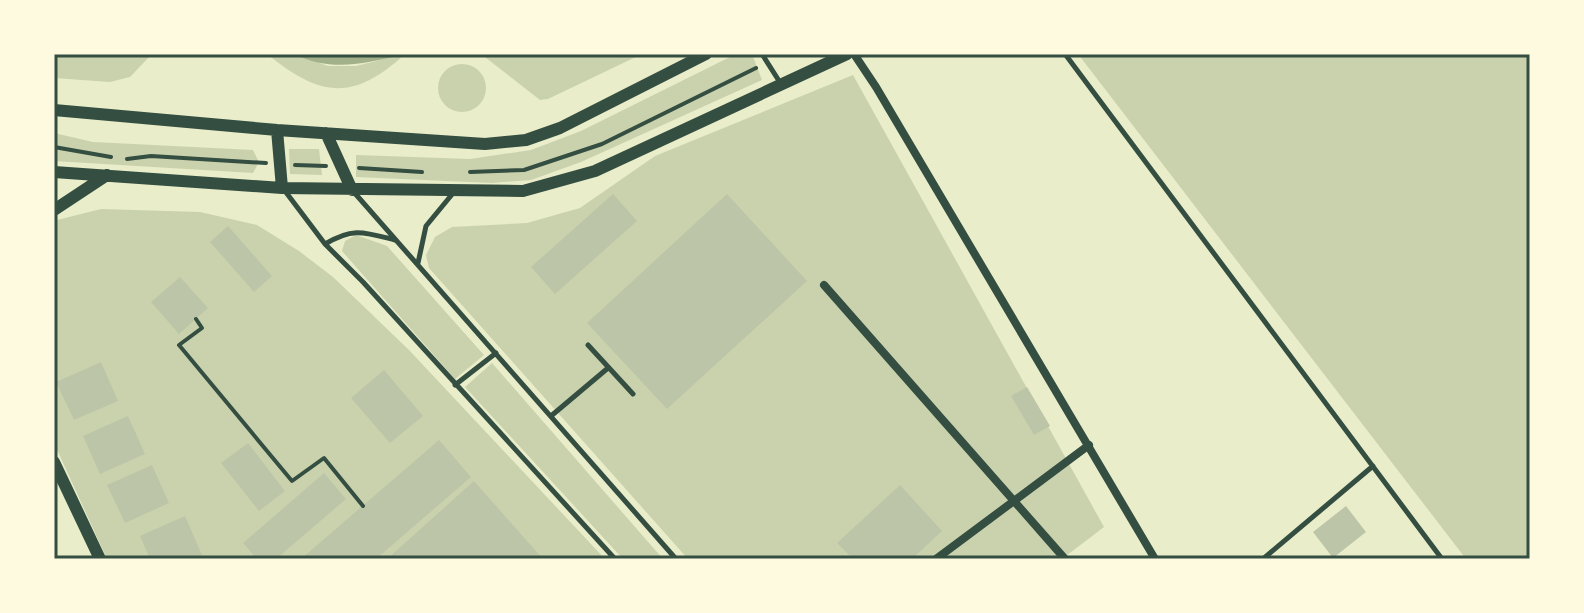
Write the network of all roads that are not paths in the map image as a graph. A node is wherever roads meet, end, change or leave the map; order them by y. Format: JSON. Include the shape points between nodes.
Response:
{"nodes":[{"id":1,"x":706,"y":54,"type":"edge"},
{"id":2,"x":762,"y":54,"type":"edge"},
{"id":3,"x":847,"y":54,"type":"edge"},
{"id":4,"x":854,"y":54,"type":"edge"},
{"id":5,"x":1065,"y":54,"type":"edge"},
{"id":6,"x":782,"y":85,"type":"junction"},
{"id":7,"x":54,"y":110,"type":"edge"},
{"id":8,"x":277,"y":130,"type":"junction"},
{"id":9,"x":326,"y":133,"type":"junction"},
{"id":10,"x":54,"y":172,"type":"edge"},
{"id":11,"x":107,"y":175,"type":"junction"},
{"id":12,"x":282,"y":188,"type":"junction"},
{"id":13,"x":352,"y":190,"type":"junction"},
{"id":14,"x":455,"y":191,"type":"junction"},
{"id":15,"x":54,"y":210,"type":"edge"},
{"id":16,"x":396,"y":240,"type":"junction"},
{"id":17,"x":325,"y":244,"type":"junction"},
{"id":18,"x":418,"y":264,"type":"junction"},
{"id":19,"x":824,"y":285,"type":"dead end"},
{"id":20,"x":588,"y":345,"type":"dead end"},
{"id":21,"x":496,"y":353,"type":"junction"},
{"id":22,"x":608,"y":368,"type":"junction"},
{"id":23,"x":455,"y":385,"type":"junction"},
{"id":24,"x":633,"y":394,"type":"dead end"},
{"id":25,"x":551,"y":416,"type":"junction"},
{"id":26,"x":1089,"y":445,"type":"junction"},
{"id":27,"x":54,"y":462,"type":"edge"},
{"id":28,"x":1373,"y":466,"type":"junction"},
{"id":29,"x":1014,"y":501,"type":"junction"},
{"id":30,"x":100,"y":559,"type":"edge"},
{"id":31,"x":615,"y":559,"type":"edge"},
{"id":32,"x":676,"y":559,"type":"edge"},
{"id":33,"x":936,"y":559,"type":"edge"},
{"id":34,"x":1065,"y":559,"type":"edge"},
{"id":35,"x":1155,"y":559,"type":"edge"},
{"id":36,"x":1263,"y":559,"type":"edge"},
{"id":37,"x":1442,"y":559,"type":"edge"}],
"edges":[{"from":1,"to":9,"type":"main road","via":[[526,140],[485,144]]},
{"from":2,"to":6,"type":"lane"},
{"from":3,"to":6,"type":"main road"},
{"from":4,"to":26,"type":"street"},
{"from":5,"to":28,"type":"lane"},
{"from":6,"to":14,"type":"main road","via":[[595,171],[523,191]]},
{"from":7,"to":8,"type":"main road"},
{"from":8,"to":9,"type":"main road"},
{"from":8,"to":12,"type":"main road"},
{"from":9,"to":13,"type":"main road"},
{"from":10,"to":11,"type":"main road"},
{"from":11,"to":12,"type":"main road"},
{"from":11,"to":15,"type":"main road"},
{"from":12,"to":13,"type":"main road"},
{"from":12,"to":17,"type":"lane"},
{"from":13,"to":14,"type":"main road"},
{"from":13,"to":16,"type":"lane"},
{"from":14,"to":18,"type":"lane","via":[[426,226]]},
{"from":16,"to":17,"type":"lane","via":[[354,231]]},
{"from":16,"to":18,"type":"lane"},
{"from":17,"to":23,"type":"lane"},
{"from":18,"to":21,"type":"lane"},
{"from":19,"to":29,"type":"street"},
{"from":20,"to":22,"type":"lane"},
{"from":21,"to":23,"type":"lane"},
{"from":21,"to":25,"type":"lane"},
{"from":22,"to":24,"type":"lane"},
{"from":22,"to":25,"type":"lane"},
{"from":23,"to":31,"type":"lane"},
{"from":25,"to":32,"type":"lane"},
{"from":26,"to":29,"type":"street"},
{"from":26,"to":35,"type":"street"},
{"from":27,"to":30,"type":"main road"},
{"from":28,"to":36,"type":"lane"},
{"from":28,"to":37,"type":"lane"},
{"from":29,"to":33,"type":"street"},
{"from":29,"to":34,"type":"street"}]}
